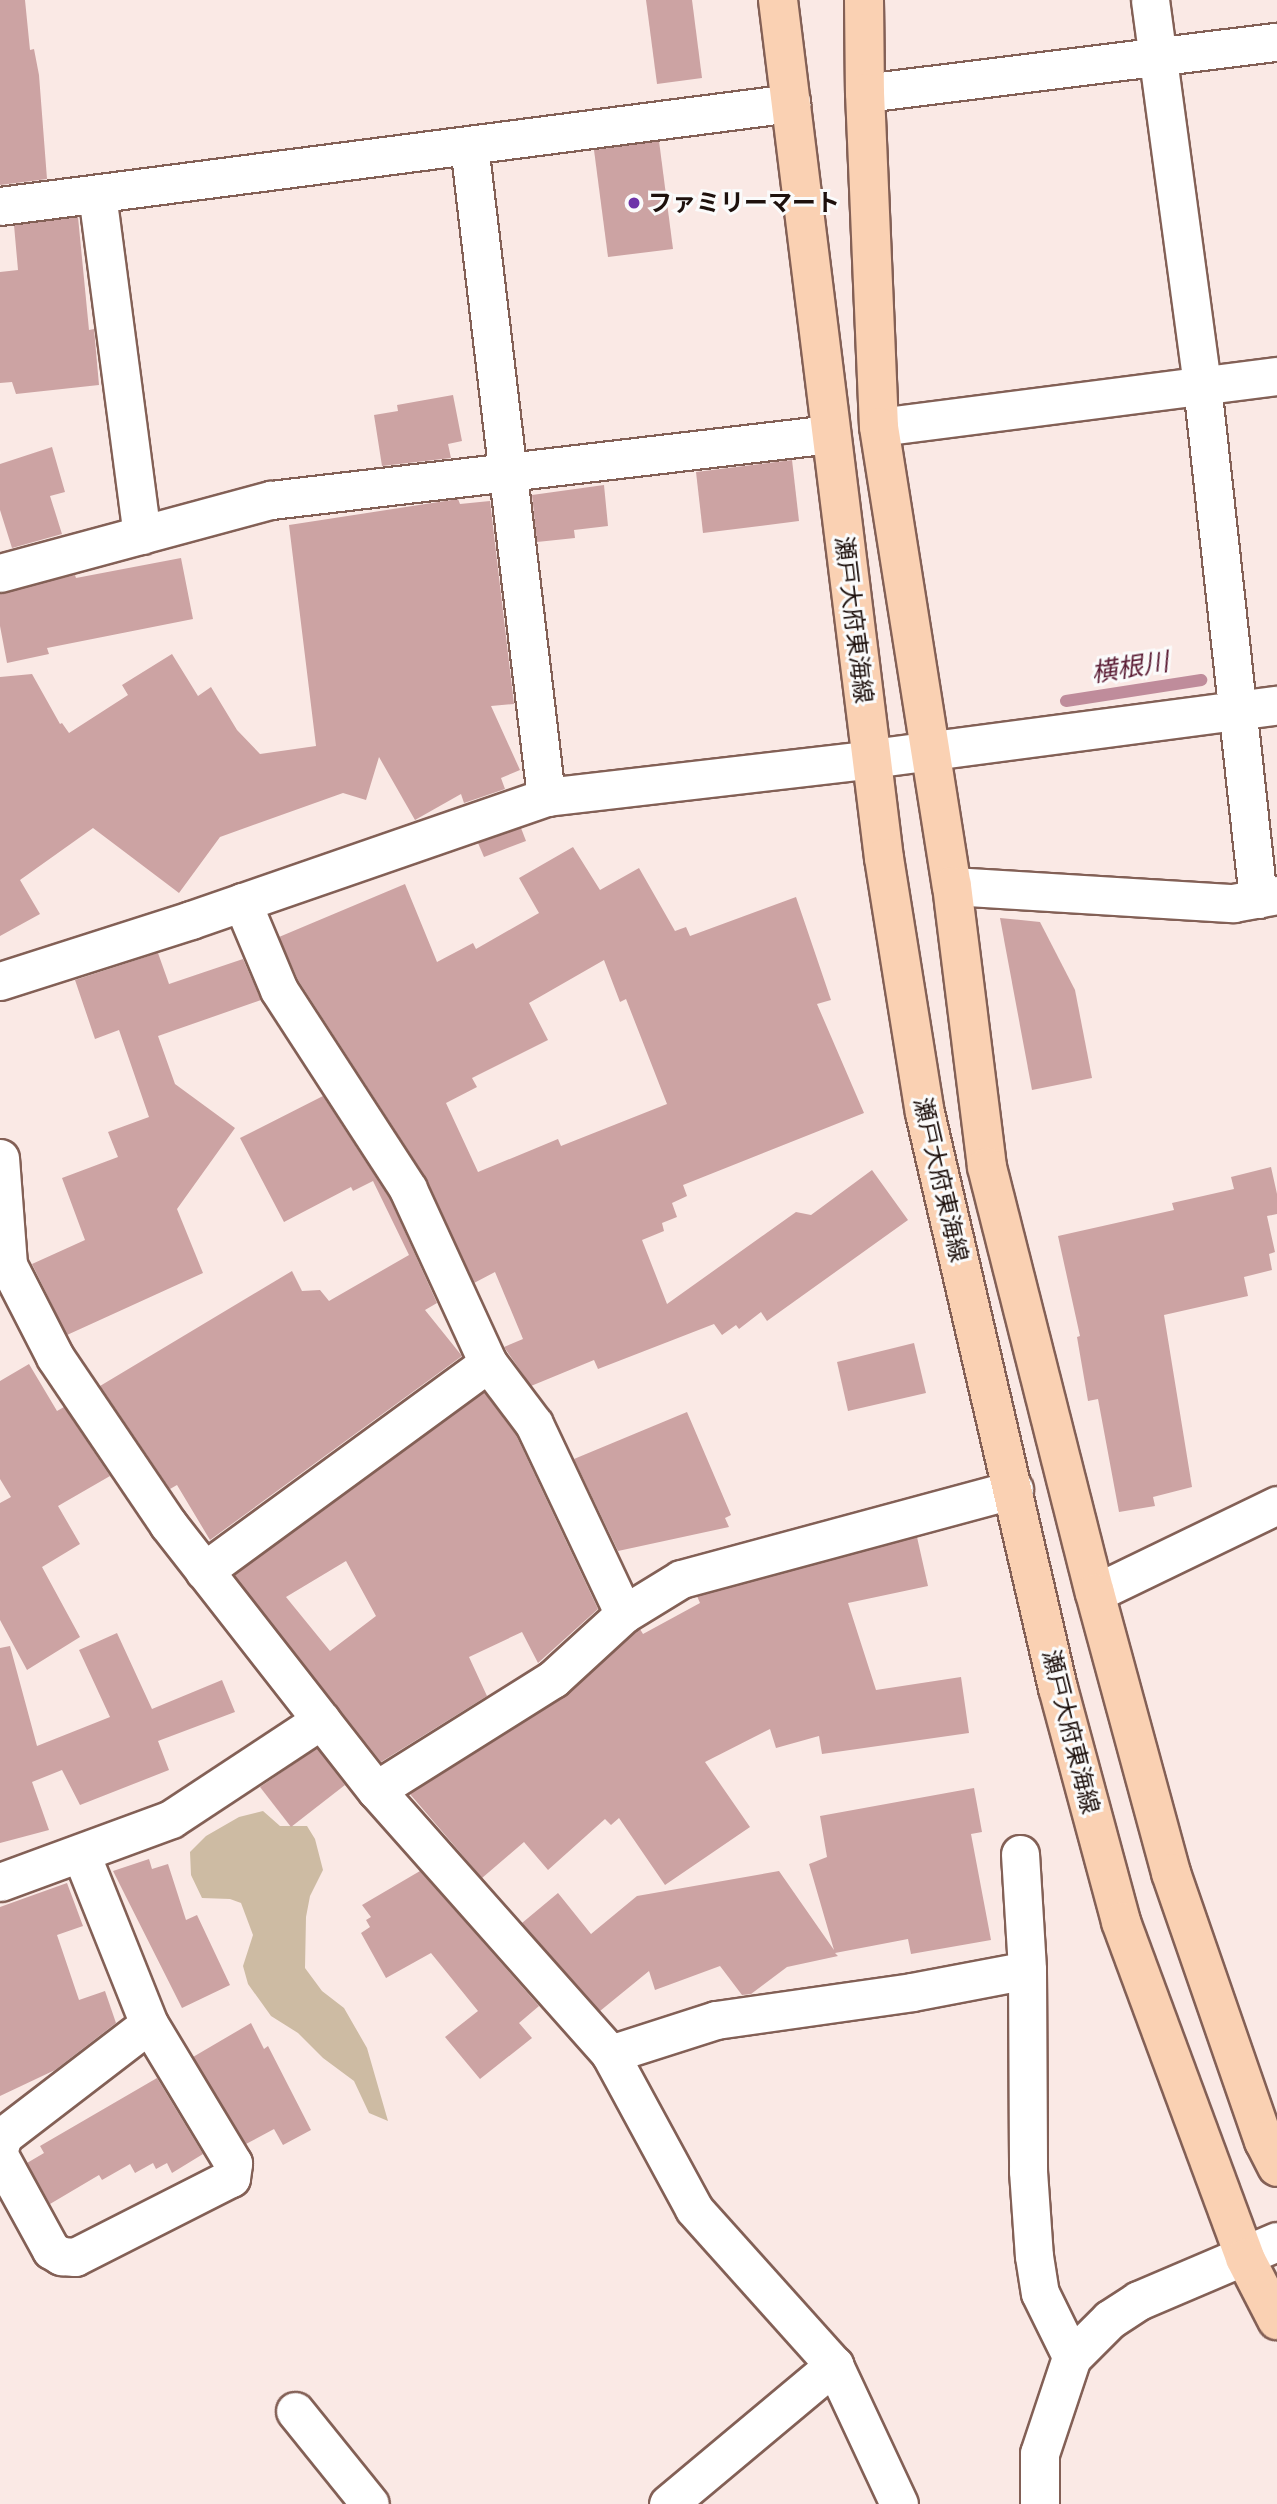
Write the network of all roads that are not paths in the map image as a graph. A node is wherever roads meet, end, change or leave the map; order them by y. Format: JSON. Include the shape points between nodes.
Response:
{"nodes":[{"id":1,"x":778,"y":0,"type":"edge"},
{"id":2,"x":864,"y":0,"type":"edge"},
{"id":3,"x":1150,"y":0,"type":"edge"},
{"id":4,"x":1277,"y":42,"type":"edge"},
{"id":5,"x":1156,"y":57,"type":"junction"},
{"id":6,"x":865,"y":93,"type":"junction"},
{"id":7,"x":790,"y":103,"type":"junction"},
{"id":8,"x":469,"y":145,"type":"junction"},
{"id":9,"x":97,"y":194,"type":"junction"},
{"id":10,"x":0,"y":206,"type":"edge"},
{"id":11,"x":1277,"y":376,"type":"edge"},
{"id":12,"x":1202,"y":385,"type":"junction"},
{"id":13,"x":879,"y":427,"type":"junction"},
{"id":14,"x":830,"y":434,"type":"junction"},
{"id":15,"x":508,"y":472,"type":"junction"},
{"id":16,"x":142,"y":535,"type":"junction"},
{"id":17,"x":0,"y":573,"type":"edge"},
{"id":18,"x":1277,"y":706,"type":"edge"},
{"id":19,"x":1237,"y":711,"type":"junction"},
{"id":20,"x":931,"y":751,"type":"junction"},
{"id":21,"x":872,"y":759,"type":"junction"},
{"id":22,"x":546,"y":797,"type":"junction"},
{"id":23,"x":952,"y":886,"type":"junction"},
{"id":24,"x":1267,"y":897,"type":"edge"},
{"id":25,"x":242,"y":902,"type":"junction"},
{"id":26,"x":0,"y":981,"type":"edge"},
{"id":27,"x":0,"y":1158,"type":"edge"},
{"id":28,"x":4,"y":1267,"type":"edge"},
{"id":29,"x":488,"y":1363,"type":"junction"},
{"id":30,"x":1014,"y":1489,"type":"junction"},
{"id":31,"x":1277,"y":1505,"type":"edge"},
{"id":32,"x":204,"y":1571,"type":"junction"},
{"id":33,"x":1095,"y":1593,"type":"junction"},
{"id":34,"x":624,"y":1614,"type":"junction"},
{"id":35,"x":321,"y":1720,"type":"junction"},
{"id":36,"x":376,"y":1790,"type":"junction"},
{"id":37,"x":81,"y":1854,"type":"junction"},
{"id":38,"x":1020,"y":1854,"type":"dead end"},
{"id":39,"x":0,"y":1882,"type":"edge"},
{"id":40,"x":1027,"y":1969,"type":"junction"},
{"id":41,"x":149,"y":2024,"type":"junction"},
{"id":42,"x":610,"y":2054,"type":"junction"},
{"id":43,"x":0,"y":2146,"type":"edge"},
{"id":44,"x":0,"y":2157,"type":"edge"},
{"id":45,"x":1277,"y":2167,"type":"edge"},
{"id":46,"x":1261,"y":2250,"type":"edge"},
{"id":47,"x":1277,"y":2320,"type":"edge"},
{"id":48,"x":1072,"y":2358,"type":"junction"},
{"id":49,"x":834,"y":2365,"type":"junction"},
{"id":50,"x":295,"y":2410,"type":"dead end"},
{"id":51,"x":370,"y":2504,"type":"edge"},
{"id":52,"x":668,"y":2504,"type":"edge"},
{"id":53,"x":899,"y":2504,"type":"edge"},
{"id":54,"x":1040,"y":2504,"type":"edge"}],
"edges":[{"from":1,"to":7,"type":"main road","name":"瀬戸大府東海線"},
{"from":2,"to":6,"type":"main road","name":"瀬戸大府東海線"},
{"from":3,"to":5,"type":"street"},
{"from":4,"to":5,"type":"street"},
{"from":5,"to":6,"type":"street"},
{"from":5,"to":12,"type":"street"},
{"from":6,"to":13,"type":"main road","name":"瀬戸大府東海線"},
{"from":7,"to":8,"type":"street"},
{"from":7,"to":14,"type":"main road","name":"瀬戸大府東海線"},
{"from":8,"to":9,"type":"street"},
{"from":8,"to":15,"type":"street"},
{"from":9,"to":10,"type":"street"},
{"from":9,"to":16,"type":"street"},
{"from":11,"to":12,"type":"street"},
{"from":12,"to":13,"type":"street"},
{"from":12,"to":19,"type":"street"},
{"from":13,"to":20,"type":"main road","name":"瀬戸大府東海線"},
{"from":14,"to":15,"type":"street"},
{"from":14,"to":21,"type":"main road","name":"瀬戸大府東海線"},
{"from":15,"to":16,"type":"street","via":[[271,500]]},
{"from":15,"to":22,"type":"street"},
{"from":16,"to":17,"type":"street"},
{"from":18,"to":19,"type":"street"},
{"from":19,"to":20,"type":"street"},
{"from":19,"to":24,"type":"street"},
{"from":20,"to":21,"type":"street"},
{"from":20,"to":23,"type":"main road","name":"瀬戸大府東海線"},
{"from":21,"to":22,"type":"street"},
{"from":21,"to":30,"type":"main road","name":"瀬戸大府東海線","via":[[925,1113]]},
{"from":22,"to":25,"type":"street"},
{"from":23,"to":24,"type":"street","via":[[1233,903]]},
{"from":23,"to":33,"type":"main road","name":"瀬戸大府東海線","via":[[987,1167]]},
{"from":25,"to":26,"type":"street"},
{"from":25,"to":29,"type":"street","via":[[279,990],[408,1189]]},
{"from":27,"to":28,"type":"street"},
{"from":28,"to":32,"type":"street","via":[[55,1357]]},
{"from":29,"to":32,"type":"street"},
{"from":29,"to":34,"type":"street","via":[[534,1424]]},
{"from":30,"to":34,"type":"street","via":[[681,1579]]},
{"from":30,"to":46,"type":"main road","name":"瀬戸大府東海線","via":[[1058,1689],[1121,1922]]},
{"from":31,"to":33,"type":"street"},
{"from":32,"to":35,"type":"street"},
{"from":33,"to":45,"type":"main road","name":"瀬戸大府東海線","via":[[1171,1873]]},
{"from":34,"to":36,"type":"street","via":[[553,1679]]},
{"from":35,"to":36,"type":"street"},
{"from":35,"to":37,"type":"street","via":[[171,1819]]},
{"from":36,"to":42,"type":"street"},
{"from":37,"to":39,"type":"street"},
{"from":37,"to":41,"type":"street"},
{"from":38,"to":40,"type":"street"},
{"from":40,"to":42,"type":"street","via":[[912,1992],[716,2020]]},
{"from":40,"to":48,"type":"street","via":[[1028,2171],[1034,2256],[1040,2293]]},
{"from":41,"to":43,"type":"street","via":[[3,2136]]},
{"from":41,"to":44,"type":"street","via":[[233,2163],[230,2178],[75,2257],[61,2256],[51,2250]]},
{"from":42,"to":49,"type":"street","via":[[694,2209]]},
{"from":46,"to":47,"type":"main road","name":"瀬戸大府東海線"},
{"from":46,"to":48,"type":"street","via":[[1139,2301],[1110,2320]]},
{"from":48,"to":54,"type":"street","via":[[1040,2454]]},
{"from":49,"to":52,"type":"street"},
{"from":49,"to":53,"type":"street"},
{"from":50,"to":51,"type":"street"}]}
